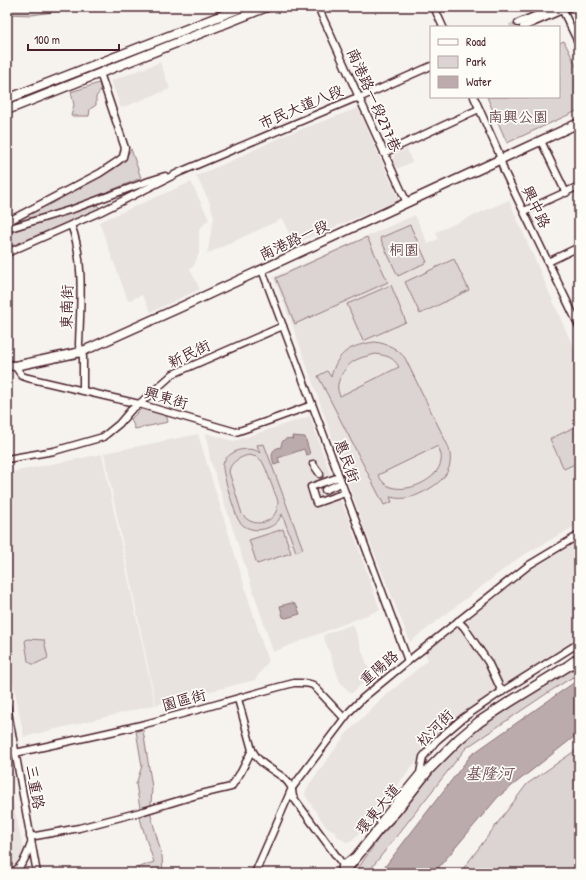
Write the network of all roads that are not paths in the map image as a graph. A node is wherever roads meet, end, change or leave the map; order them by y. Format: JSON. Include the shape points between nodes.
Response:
{"nodes":[{"id":1,"x":243,"y":7,"type":"edge"},
{"id":2,"x":267,"y":7,"type":"edge"},
{"id":3,"x":318,"y":7,"type":"edge"},
{"id":4,"x":434,"y":7,"type":"edge"},
{"id":5,"x":556,"y":7,"type":"edge"},
{"id":6,"x":564,"y":8,"type":"edge"},
{"id":7,"x":521,"y":25,"type":"edge"},
{"id":8,"x":443,"y":26,"type":"edge"},
{"id":9,"x":579,"y":44,"type":"edge"},
{"id":10,"x":430,"y":66,"type":"edge"},
{"id":11,"x":100,"y":73,"type":"junction"},
{"id":12,"x":359,"y":98,"type":"junction"},
{"id":13,"x":474,"y":98,"type":"edge"},
{"id":14,"x":7,"y":99,"type":"edge"},
{"id":15,"x":479,"y":109,"type":"junction"},
{"id":16,"x":7,"y":110,"type":"edge"},
{"id":17,"x":579,"y":123,"type":"edge"},
{"id":18,"x":541,"y":141,"type":"junction"},
{"id":19,"x":384,"y":153,"type":"junction"},
{"id":20,"x":501,"y":159,"type":"junction"},
{"id":21,"x":180,"y":172,"type":"junction"},
{"id":22,"x":579,"y":186,"type":"edge"},
{"id":23,"x":566,"y":193,"type":"junction"},
{"id":24,"x":96,"y":200,"type":"junction"},
{"id":25,"x":407,"y":203,"type":"junction"},
{"id":26,"x":524,"y":211,"type":"junction"},
{"id":27,"x":100,"y":212,"type":"junction"},
{"id":28,"x":7,"y":222,"type":"edge"},
{"id":29,"x":71,"y":225,"type":"junction"},
{"id":30,"x":7,"y":229,"type":"edge"},
{"id":31,"x":579,"y":247,"type":"edge"},
{"id":32,"x":7,"y":253,"type":"edge"},
{"id":33,"x":548,"y":262,"type":"junction"},
{"id":34,"x":262,"y":270,"type":"junction"},
{"id":35,"x":579,"y":308,"type":"edge"},
{"id":36,"x":572,"y":311,"type":"junction"},
{"id":37,"x":283,"y":326,"type":"junction"},
{"id":38,"x":579,"y":326,"type":"edge"},
{"id":39,"x":81,"y":352,"type":"junction"},
{"id":40,"x":11,"y":365,"type":"edge"},
{"id":41,"x":7,"y":371,"type":"edge"},
{"id":42,"x":83,"y":390,"type":"junction"},
{"id":43,"x":139,"y":404,"type":"junction"},
{"id":44,"x":312,"y":405,"type":"junction"},
{"id":45,"x":7,"y":459,"type":"edge"},
{"id":46,"x":314,"y":464,"type":"dead end"},
{"id":47,"x":320,"y":474,"type":"dead end"},
{"id":48,"x":339,"y":477,"type":"junction"},
{"id":49,"x":341,"y":483,"type":"junction"},
{"id":50,"x":325,"y":490,"type":"dead end"},
{"id":51,"x":345,"y":493,"type":"junction"},
{"id":52,"x":579,"y":535,"type":"edge"},
{"id":53,"x":458,"y":621,"type":"junction"},
{"id":54,"x":579,"y":643,"type":"edge"},
{"id":55,"x":579,"y":658,"type":"edge"},
{"id":56,"x":408,"y":661,"type":"junction"},
{"id":57,"x":502,"y":692,"type":"junction"},
{"id":58,"x":238,"y":699,"type":"junction"},
{"id":59,"x":7,"y":706,"type":"edge"},
{"id":60,"x":344,"y":718,"type":"junction"},
{"id":61,"x":252,"y":750,"type":"junction"},
{"id":62,"x":15,"y":753,"type":"junction"},
{"id":63,"x":292,"y":788,"type":"junction"},
{"id":64,"x":31,"y":839,"type":"junction"},
{"id":65,"x":344,"y":869,"type":"edge"},
{"id":66,"x":12,"y":873,"type":"edge"},
{"id":67,"x":37,"y":873,"type":"edge"},
{"id":68,"x":255,"y":873,"type":"edge"},
{"id":69,"x":339,"y":873,"type":"edge"},
{"id":70,"x":352,"y":873,"type":"edge"}],
"edges":[{"from":1,"to":14,"type":"main road"},
{"from":2,"to":11,"type":"main road"},
{"from":3,"to":12,"type":"street","name":"南港路一段277巷"},
{"from":4,"to":8,"type":"street"},
{"from":5,"to":7,"type":"street"},
{"from":6,"to":7,"type":"street"},
{"from":6,"to":9,"type":"street"},
{"from":10,"to":12,"type":"street","name":"市民大道八段"},
{"from":11,"to":16,"type":"main road"},
{"from":11,"to":28,"type":"street","via":[[125,148],[123,157],[100,173]]},
{"from":12,"to":19,"type":"street","name":"南港路一段277巷"},
{"from":12,"to":21,"type":"street","name":"市民大道八段"},
{"from":13,"to":15,"type":"street","name":"興中路"},
{"from":15,"to":19,"type":"street"},
{"from":15,"to":20,"type":"street","name":"興中路"},
{"from":17,"to":18,"type":"main road","name":"南港路一段"},
{"from":18,"to":20,"type":"main road","name":"南港路一段"},
{"from":18,"to":23,"type":"street"},
{"from":19,"to":25,"type":"street","name":"南港路一段277巷"},
{"from":20,"to":25,"type":"main road","name":"南港路一段"},
{"from":20,"to":26,"type":"street","name":"興中路","via":[[504,171]]},
{"from":21,"to":24,"type":"street","name":"市民大道八段"},
{"from":21,"to":27,"type":"street","name":"市民大道八段"},
{"from":22,"to":23,"type":"street"},
{"from":23,"to":26,"type":"street"},
{"from":24,"to":27,"type":"street","via":[[102,206]]},
{"from":24,"to":30,"type":"street","name":"市民大道八段"},
{"from":25,"to":34,"type":"main road","name":"南港路一段"},
{"from":26,"to":33,"type":"street","name":"興中路"},
{"from":27,"to":29,"type":"street","name":"市民大道八段"},
{"from":29,"to":32,"type":"street","name":"市民大道八段"},
{"from":29,"to":39,"type":"street","name":"東南街","via":[[77,241],[80,270]]},
{"from":31,"to":33,"type":"street"},
{"from":33,"to":36,"type":"street","name":"興中路"},
{"from":34,"to":37,"type":"street","name":"惠民街"},
{"from":34,"to":39,"type":"main road","name":"南港路一段"},
{"from":35,"to":36,"type":"street"},
{"from":36,"to":38,"type":"street","name":"興中路"},
{"from":37,"to":43,"type":"street","name":"新民街","via":[[173,374]]},
{"from":37,"to":44,"type":"street","name":"惠民街"},
{"from":39,"to":40,"type":"main road","name":"南港路一段"},
{"from":39,"to":42,"type":"street","name":"東南街"},
{"from":40,"to":41,"type":"main road","name":"南港路一段"},
{"from":40,"to":42,"type":"street","name":"興東街","via":[[22,376]]},
{"from":42,"to":43,"type":"street","name":"興東街"},
{"from":43,"to":44,"type":"street","name":"興東街","via":[[236,432]]},
{"from":43,"to":45,"type":"street","name":"新民街","via":[[103,437],[54,451]]},
{"from":44,"to":48,"type":"street","name":"惠民街"},
{"from":46,"to":47,"type":"street"},
{"from":48,"to":49,"type":"street","name":"惠民街"},
{"from":48,"to":51,"type":"street","via":[[311,487],[316,504]]},
{"from":49,"to":50,"type":"street"},
{"from":49,"to":51,"type":"street","name":"惠民街"},
{"from":51,"to":56,"type":"street","name":"惠民街"},
{"from":52,"to":53,"type":"street","name":"重陽路","via":[[529,565]]},
{"from":53,"to":56,"type":"street","name":"重陽路"},
{"from":53,"to":57,"type":"street","via":[[488,662]]},
{"from":54,"to":57,"type":"street","name":"松河街"},
{"from":55,"to":65,"type":"highway","name":"環東大道","via":[[485,718],[459,738],[430,768]]},
{"from":55,"to":70,"type":"highway","name":"環東大道","via":[[464,735],[435,763]]},
{"from":56,"to":60,"type":"street","name":"重陽路","via":[[363,698]]},
{"from":57,"to":65,"type":"street","name":"松河街","via":[[463,718],[436,741],[423,757],[420,773]]},
{"from":58,"to":60,"type":"street","name":"園區街","via":[[305,682],[313,685]]},
{"from":58,"to":61,"type":"street"},
{"from":58,"to":62,"type":"street","name":"園區街"},
{"from":59,"to":62,"type":"street","name":"三重路"},
{"from":60,"to":63,"type":"street","name":"重陽路"},
{"from":61,"to":63,"type":"street","via":[[259,761],[285,779]]},
{"from":61,"to":64,"type":"street","via":[[230,787]]},
{"from":62,"to":64,"type":"street","name":"三重路"},
{"from":63,"to":65,"type":"street","via":[[293,797]]},
{"from":63,"to":68,"type":"street","name":"重陽路"},
{"from":64,"to":66,"type":"street","via":[[20,868]]},
{"from":64,"to":67,"type":"street","name":"三重路"},
{"from":65,"to":69,"type":"street","name":"松河街"}]}
